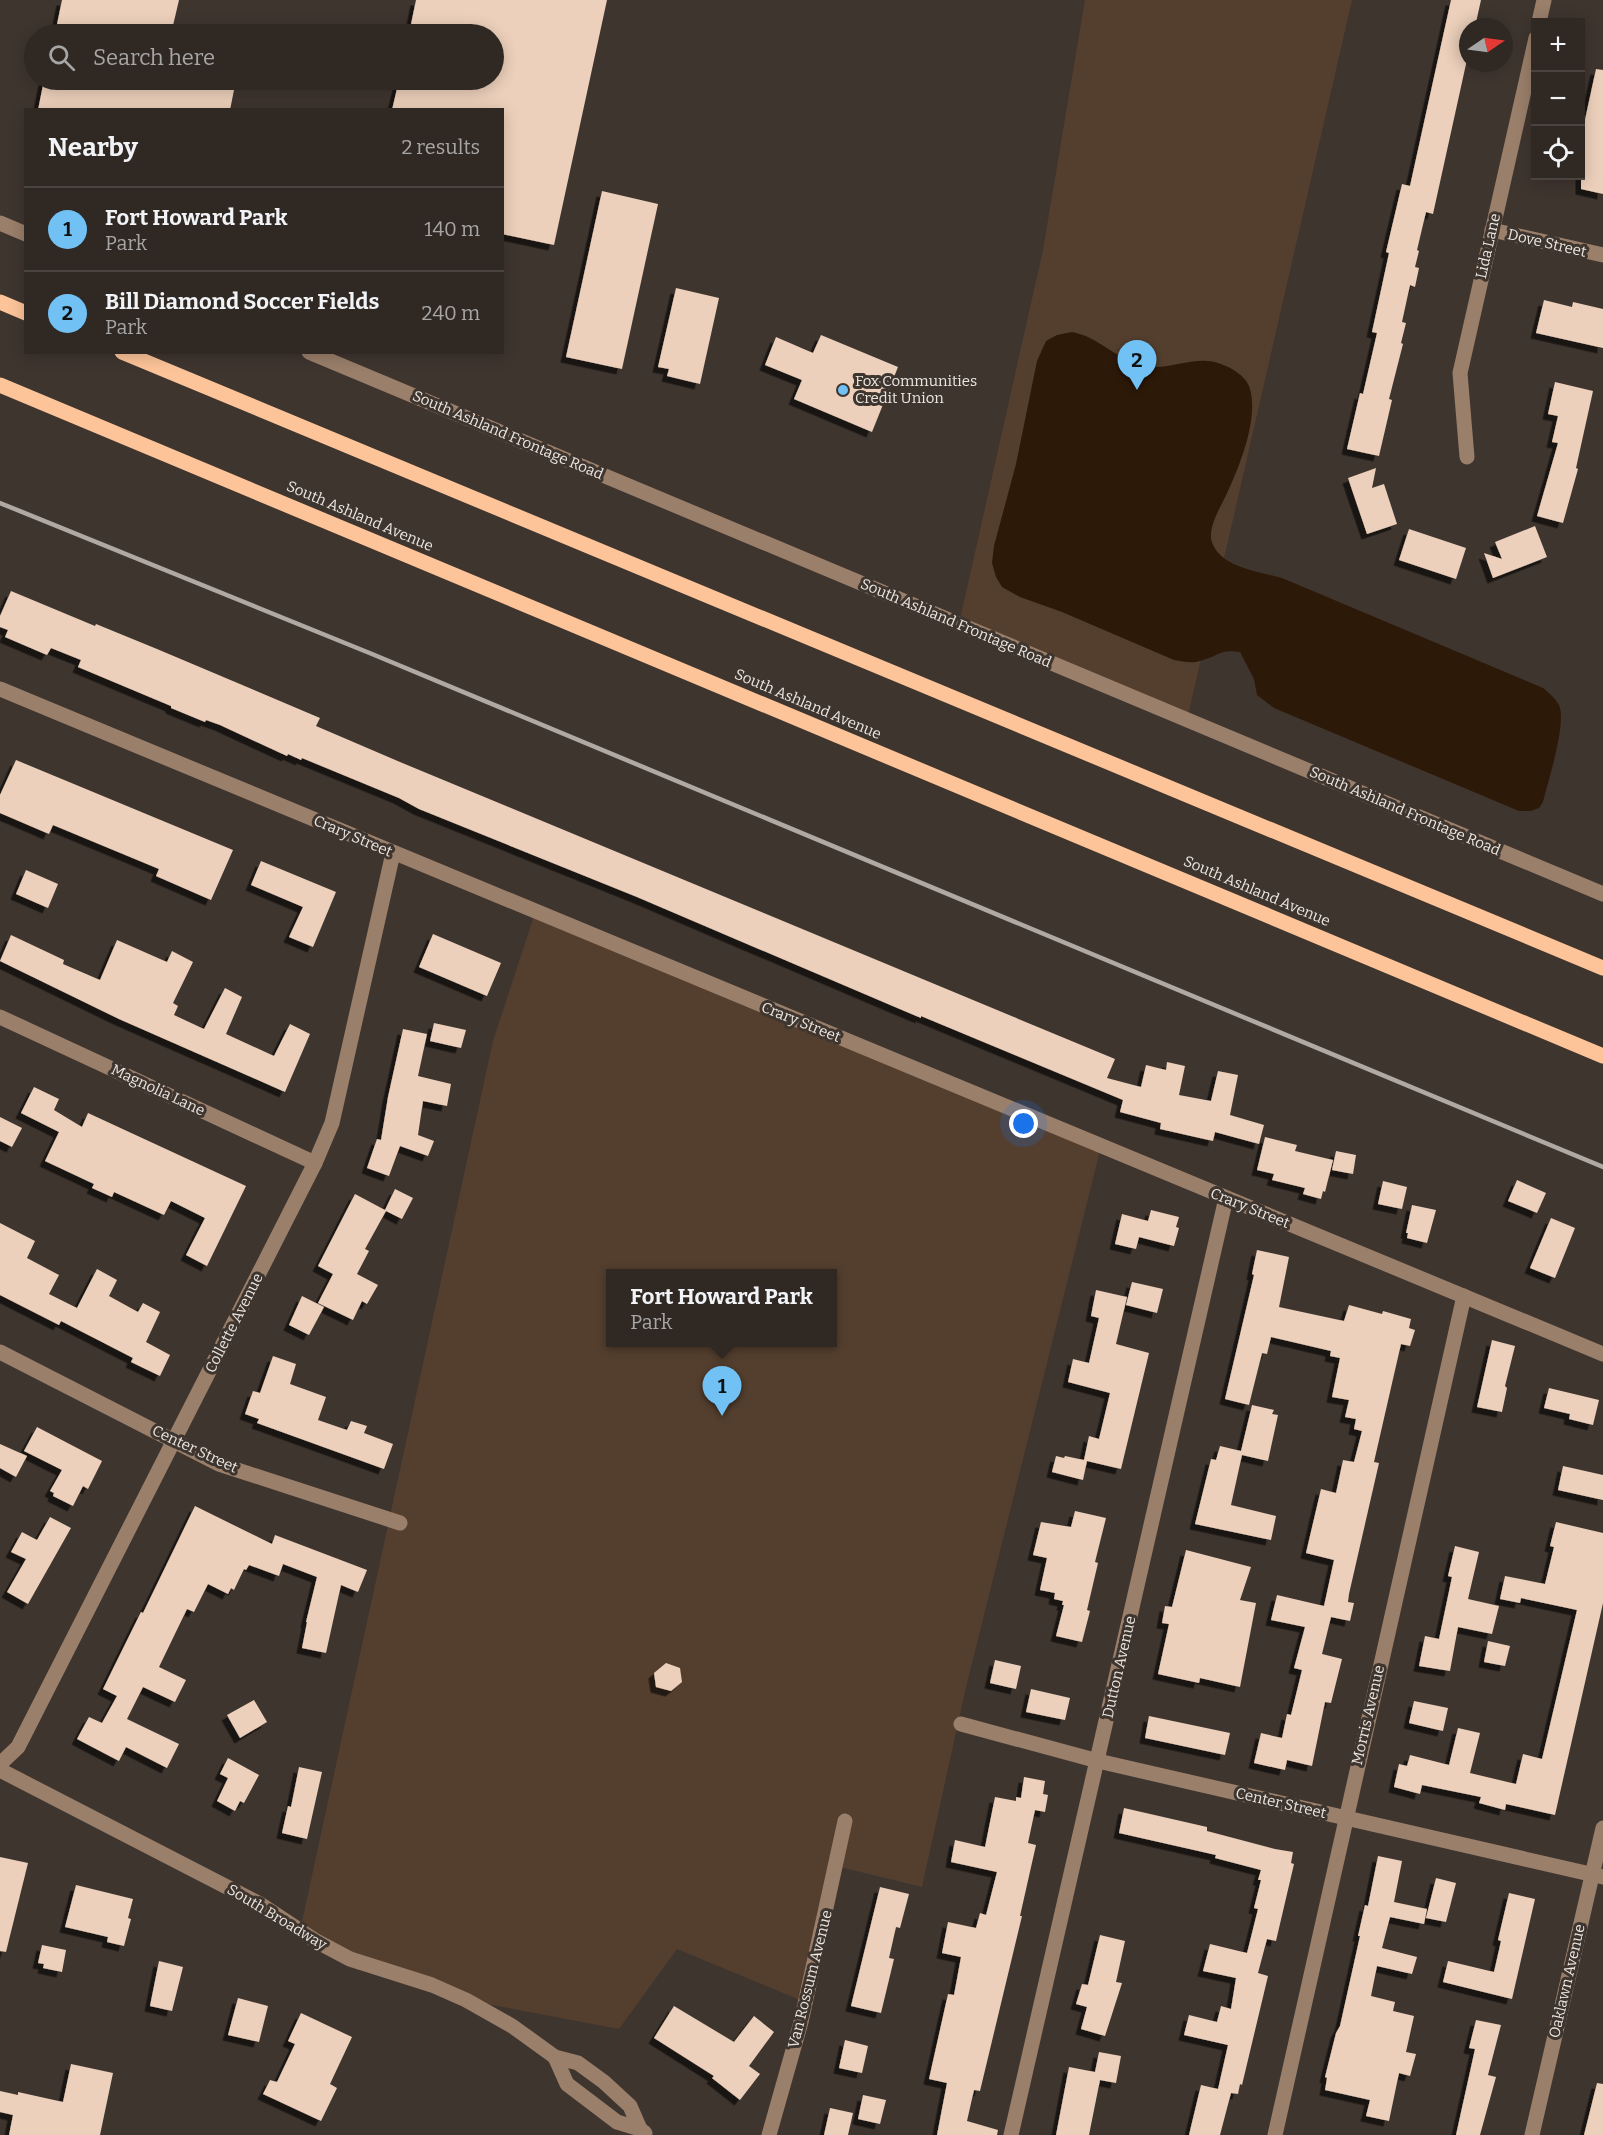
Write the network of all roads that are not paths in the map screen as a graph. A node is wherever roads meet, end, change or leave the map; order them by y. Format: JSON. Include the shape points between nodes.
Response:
{"nodes":[{"id":1,"x":1544,"y":0,"type":"edge"},
{"id":2,"x":1540,"y":18,"type":"edge"},
{"id":3,"x":1531,"y":60,"type":"edge"},
{"id":4,"x":0,"y":223,"type":"edge"},
{"id":5,"x":1492,"y":230,"type":"junction"},
{"id":6,"x":24,"y":233,"type":"edge"},
{"id":7,"x":1603,"y":255,"type":"edge"},
{"id":8,"x":0,"y":302,"type":"edge"},
{"id":9,"x":24,"y":312,"type":"edge"},
{"id":10,"x":127,"y":354,"type":"edge"},
{"id":11,"x":314,"y":354,"type":"edge"},
{"id":12,"x":0,"y":385,"type":"edge"},
{"id":13,"x":1467,"y":457,"type":"dead end"},
{"id":14,"x":0,"y":689,"type":"edge"},
{"id":15,"x":393,"y":853,"type":"junction"},
{"id":16,"x":1603,"y":894,"type":"edge"},
{"id":17,"x":1603,"y":968,"type":"edge"},
{"id":18,"x":0,"y":1017,"type":"edge"},
{"id":19,"x":1603,"y":1056,"type":"edge"},
{"id":20,"x":315,"y":1163,"type":"junction"},
{"id":21,"x":1226,"y":1198,"type":"junction"},
{"id":22,"x":1464,"y":1296,"type":"junction"},
{"id":23,"x":0,"y":1352,"type":"edge"},
{"id":24,"x":1603,"y":1354,"type":"edge"},
{"id":25,"x":174,"y":1441,"type":"junction"},
{"id":26,"x":400,"y":1523,"type":"dead end"},
{"id":27,"x":961,"y":1724,"type":"dead end"},
{"id":28,"x":1098,"y":1761,"type":"junction"},
{"id":29,"x":0,"y":1764,"type":"edge"},
{"id":30,"x":0,"y":1770,"type":"edge"},
{"id":31,"x":1345,"y":1817,"type":"junction"},
{"id":32,"x":845,"y":1821,"type":"dead end"},
{"id":33,"x":1603,"y":1828,"type":"edge"},
{"id":34,"x":1598,"y":1876,"type":"edge"},
{"id":35,"x":555,"y":2057,"type":"junction"},
{"id":36,"x":644,"y":2132,"type":"edge"},
{"id":37,"x":769,"y":2135,"type":"edge"},
{"id":38,"x":1011,"y":2135,"type":"edge"},
{"id":39,"x":1275,"y":2135,"type":"edge"},
{"id":40,"x":1532,"y":2135,"type":"edge"}],
"edges":[{"from":1,"to":2,"type":"street"},
{"from":3,"to":5,"type":"street","name":"Lida Lane"},
{"from":4,"to":6,"type":"street"},
{"from":5,"to":7,"type":"street","name":"Dove Street"},
{"from":5,"to":13,"type":"street","name":"Lida Lane","via":[[1460,373]]},
{"from":8,"to":9,"type":"main road"},
{"from":10,"to":17,"type":"main road"},
{"from":11,"to":16,"type":"street","name":"South Ashland Frontage Road"},
{"from":12,"to":19,"type":"main road","name":"South Ashland Avenue"},
{"from":14,"to":15,"type":"street","name":"Crary Street"},
{"from":15,"to":20,"type":"street","name":"Collette Avenue","via":[[332,1123]]},
{"from":15,"to":21,"type":"street","name":"Crary Street"},
{"from":18,"to":20,"type":"street","name":"Magnolia Lane"},
{"from":20,"to":25,"type":"street","name":"Collette Avenue"},
{"from":21,"to":22,"type":"street","name":"Crary Street"},
{"from":21,"to":28,"type":"street","name":"Dutton Avenue"},
{"from":22,"to":24,"type":"street","name":"Crary Street"},
{"from":22,"to":31,"type":"street","name":"Morris Avenue"},
{"from":23,"to":25,"type":"street","name":"Center Street"},
{"from":25,"to":26,"type":"street","name":"Center Street","via":[[219,1464]]},
{"from":25,"to":29,"type":"street","name":"Collette Avenue","via":[[18,1747]]},
{"from":27,"to":28,"type":"street","name":"Center Street"},
{"from":28,"to":31,"type":"street","name":"Center Street"},
{"from":28,"to":38,"type":"street","name":"Dutton Avenue"},
{"from":30,"to":35,"type":"street","name":"South Broadway","via":[[260,1904],[350,1959],[466,2000]]},
{"from":31,"to":34,"type":"street","name":"Center Street"},
{"from":31,"to":39,"type":"street","name":"Morris Avenue"},
{"from":32,"to":37,"type":"street","name":"Van Rossum Avenue","via":[[801,2022]]},
{"from":33,"to":34,"type":"street","name":"Oaklawn Avenue"},
{"from":34,"to":40,"type":"street","name":"Oaklawn Avenue"},
{"from":35,"to":36,"type":"street","name":"South Broadway","via":[[578,2064],[604,2082],[630,2106]]},
{"from":35,"to":36,"type":"street","name":"South Broadway","via":[[567,2084],[617,2122]]}]}
